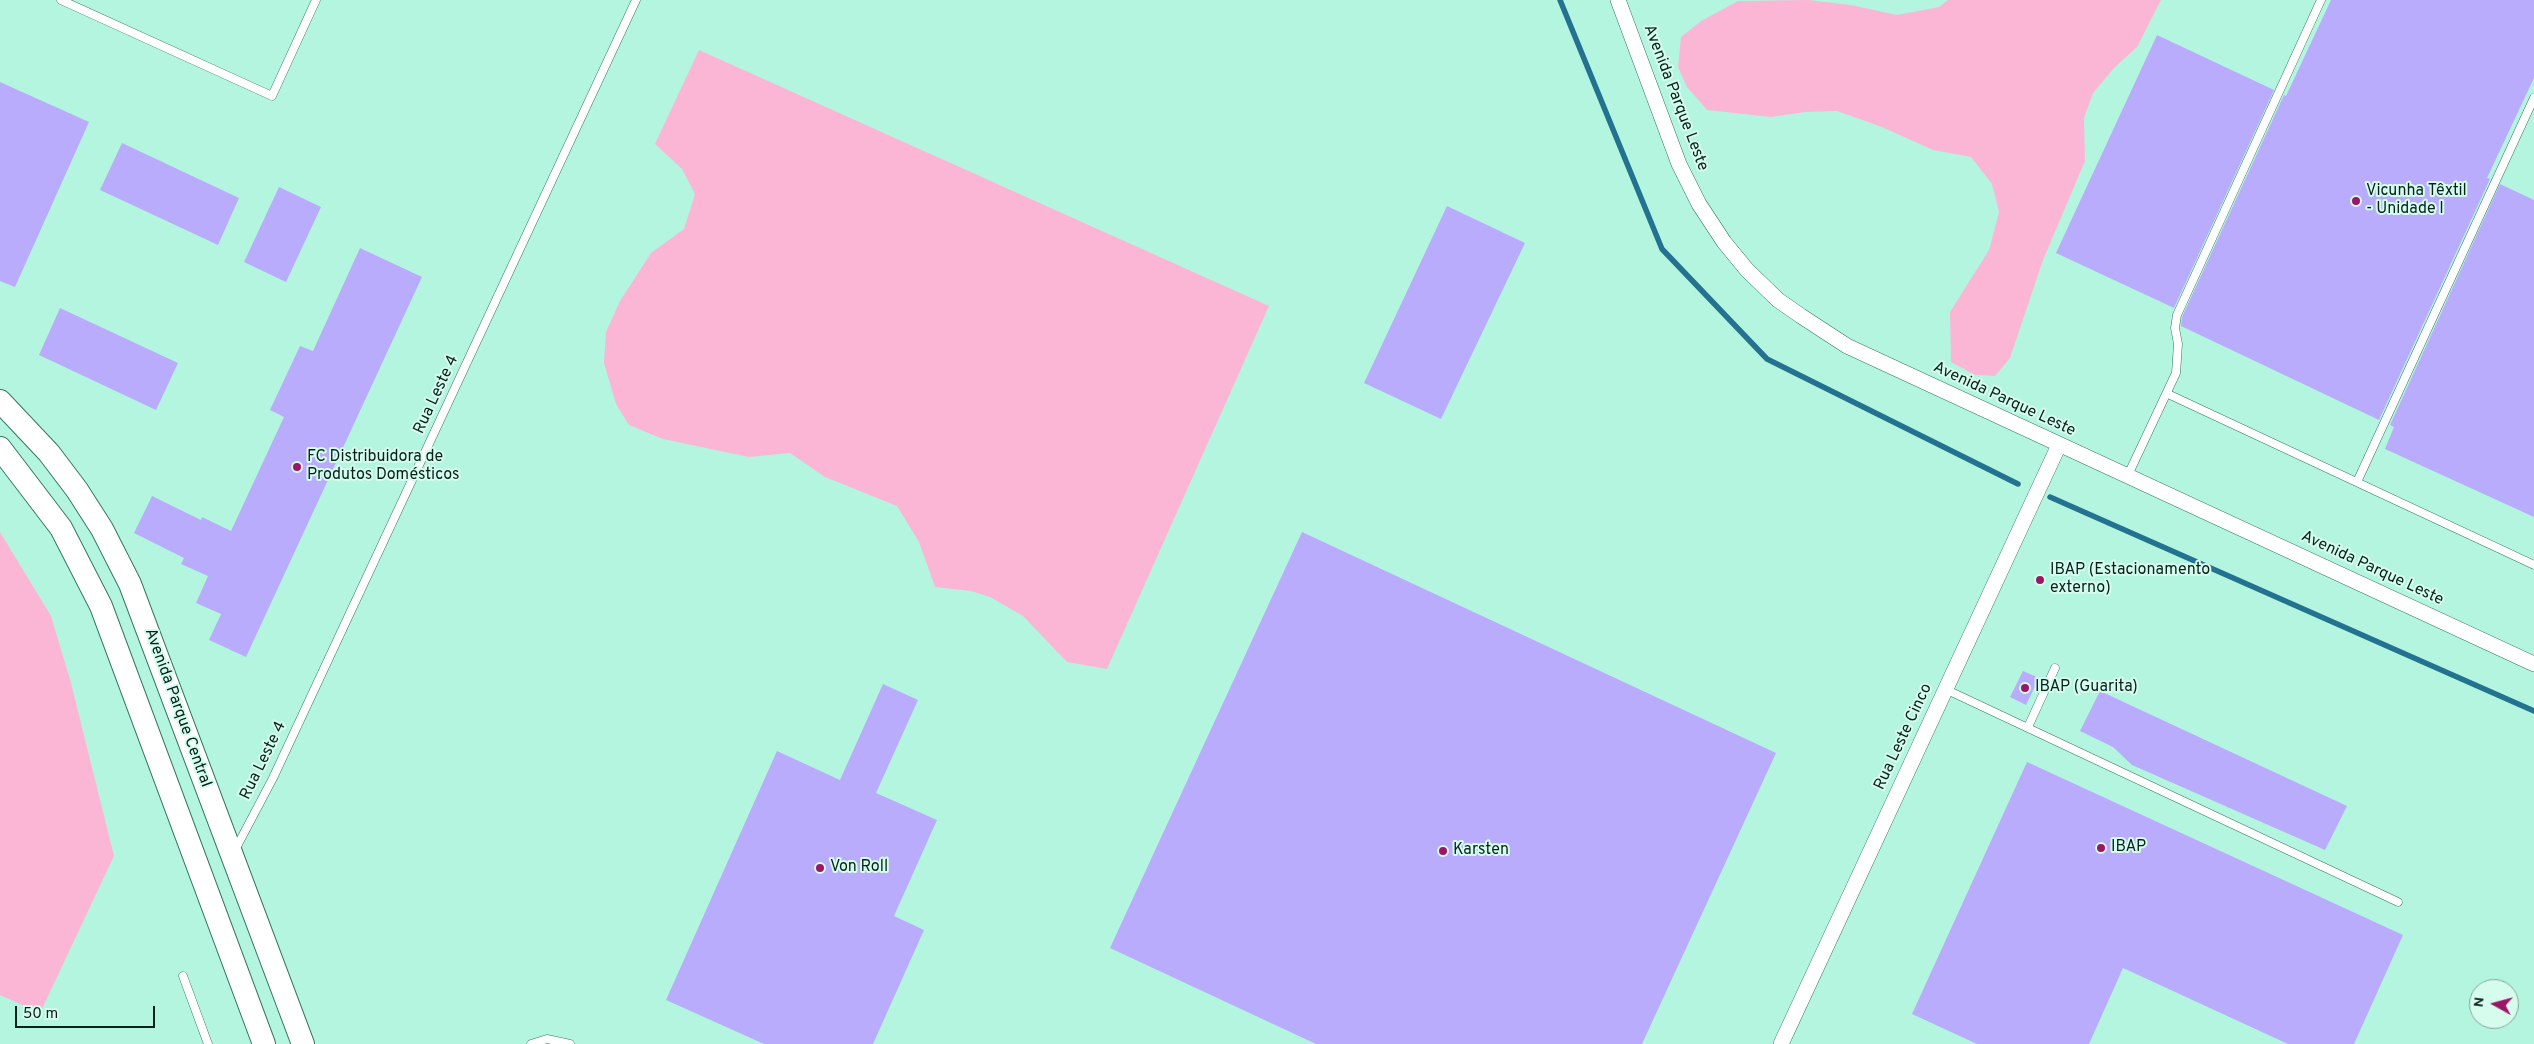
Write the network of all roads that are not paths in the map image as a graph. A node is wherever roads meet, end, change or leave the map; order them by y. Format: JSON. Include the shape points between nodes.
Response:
{"nodes":[{"id":1,"x":61,"y":0,"type":"edge"},
{"id":2,"x":316,"y":0,"type":"edge"},
{"id":3,"x":636,"y":0,"type":"edge"},
{"id":4,"x":1618,"y":0,"type":"edge"},
{"id":5,"x":2322,"y":0,"type":"edge"},
{"id":6,"x":2534,"y":98,"type":"edge"},
{"id":7,"x":2168,"y":394,"type":"junction"},
{"id":8,"x":0,"y":400,"type":"edge"},
{"id":9,"x":2059,"y":445,"type":"junction"},
{"id":10,"x":0,"y":448,"type":"edge"},
{"id":11,"x":2128,"y":475,"type":"junction"},
{"id":12,"x":2357,"y":482,"type":"junction"},
{"id":13,"x":2534,"y":565,"type":"edge"},
{"id":14,"x":2534,"y":664,"type":"edge"},
{"id":15,"x":2055,"y":668,"type":"dead end"},
{"id":16,"x":1946,"y":689,"type":"junction"},
{"id":17,"x":2028,"y":727,"type":"junction"},
{"id":18,"x":233,"y":854,"type":"junction"},
{"id":19,"x":2398,"y":902,"type":"dead end"},
{"id":20,"x":184,"y":976,"type":"dead end"},
{"id":21,"x":208,"y":1044,"type":"edge"},
{"id":22,"x":264,"y":1044,"type":"edge"},
{"id":23,"x":303,"y":1044,"type":"edge"},
{"id":24,"x":531,"y":1044,"type":"edge"},
{"id":25,"x":570,"y":1044,"type":"edge"},
{"id":26,"x":1782,"y":1044,"type":"edge"}],
"edges":[{"from":1,"to":2,"type":"lane","via":[[272,96]]},
{"from":3,"to":18,"type":"lane","name":"Rua Leste 4","via":[[277,769]]},
{"from":4,"to":9,"type":"street","name":"Avenida Parque Leste","via":[[1679,164],[1699,204],[1747,270],[1778,300],[1847,346]]},
{"from":5,"to":7,"type":"lane","via":[[2177,315],[2176,373]]},
{"from":6,"to":12,"type":"lane"},
{"from":7,"to":11,"type":"lane"},
{"from":7,"to":12,"type":"lane"},
{"from":8,"to":18,"type":"main road","name":"Avenida Parque Central","via":[[49,453],[77,490],[115,553],[157,653]]},
{"from":9,"to":11,"type":"street","name":"Avenida Parque Leste"},
{"from":9,"to":16,"type":"street","name":"Rua Leste Cinco"},
{"from":10,"to":22,"type":"main road","via":[[61,528],[101,606]]},
{"from":11,"to":14,"type":"street","name":"Avenida Parque Leste"},
{"from":12,"to":13,"type":"lane"},
{"from":15,"to":17,"type":"lane"},
{"from":16,"to":17,"type":"lane"},
{"from":16,"to":26,"type":"street","name":"Rua Leste Cinco"},
{"from":17,"to":19,"type":"lane"},
{"from":18,"to":23,"type":"main road","name":"Avenida Parque Central"},
{"from":20,"to":21,"type":"lane"},
{"from":24,"to":25,"type":"lane","via":[[547,1039]]}]}
